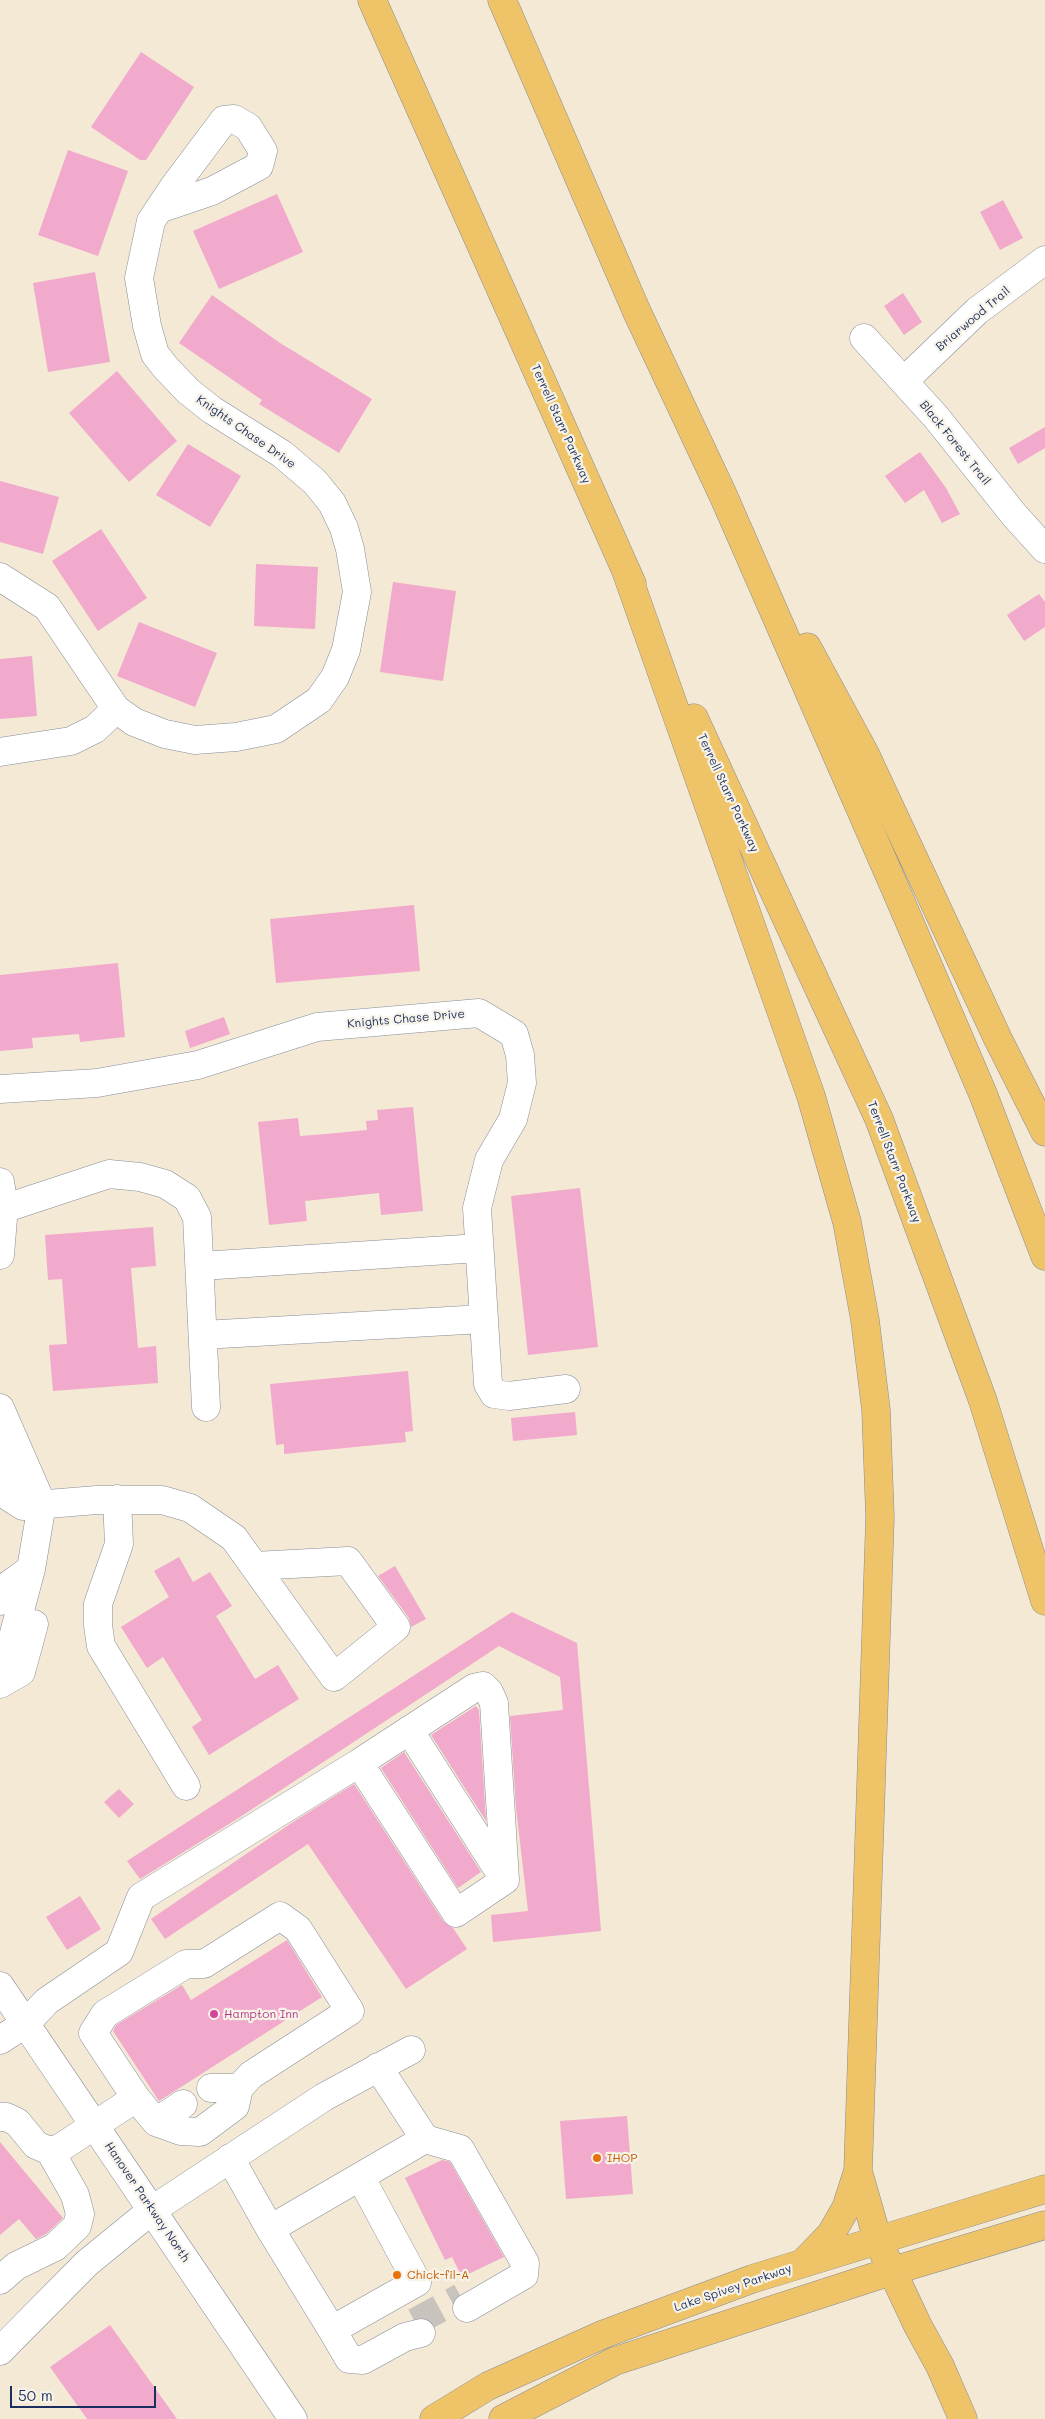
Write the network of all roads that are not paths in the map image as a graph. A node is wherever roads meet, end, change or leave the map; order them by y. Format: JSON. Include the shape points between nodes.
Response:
{"nodes":[{"id":1,"x":372,"y":0,"type":"edge"},
{"id":2,"x":502,"y":0,"type":"edge"},
{"id":3,"x":159,"y":209,"type":"dead end"},
{"id":4,"x":1045,"y":260,"type":"edge"},
{"id":5,"x":864,"y":338,"type":"dead end"},
{"id":6,"x":904,"y":381,"type":"junction"},
{"id":7,"x":723,"y":495,"type":"junction"},
{"id":8,"x":1045,"y":549,"type":"edge"},
{"id":9,"x":625,"y":568,"type":"junction"},
{"id":10,"x":0,"y":577,"type":"edge"},
{"id":11,"x":116,"y":709,"type":"junction"},
{"id":12,"x":0,"y":752,"type":"edge"},
{"id":13,"x":0,"y":1089,"type":"edge"},
{"id":14,"x":1045,"y":1132,"type":"edge"},
{"id":15,"x":2,"y":1194,"type":"edge"},
{"id":16,"x":479,"y":1248,"type":"junction"},
{"id":17,"x":0,"y":1255,"type":"edge"},
{"id":18,"x":1045,"y":1256,"type":"edge"},
{"id":19,"x":201,"y":1266,"type":"junction"},
{"id":20,"x":483,"y":1319,"type":"junction"},
{"id":21,"x":203,"y":1335,"type":"junction"},
{"id":22,"x":566,"y":1389,"type":"dead end"},
{"id":23,"x":206,"y":1407,"type":"dead end"},
{"id":24,"x":0,"y":1408,"type":"edge"},
{"id":25,"x":117,"y":1499,"type":"junction"},
{"id":26,"x":42,"y":1504,"type":"junction"},
{"id":27,"x":254,"y":1566,"type":"junction"},
{"id":28,"x":31,"y":1569,"type":"junction"},
{"id":29,"x":0,"y":1601,"type":"edge"},
{"id":30,"x":1045,"y":1601,"type":"edge"},
{"id":31,"x":22,"y":1639,"type":"junction"},
{"id":32,"x":0,"y":1666,"type":"edge"},
{"id":33,"x":0,"y":1684,"type":"edge"},
{"id":34,"x":409,"y":1730,"type":"junction"},
{"id":35,"x":359,"y":1763,"type":"junction"},
{"id":36,"x":186,"y":1786,"type":"dead end"},
{"id":37,"x":504,"y":1880,"type":"junction"},
{"id":38,"x":0,"y":1986,"type":"edge"},
{"id":39,"x":25,"y":2024,"type":"junction"},
{"id":40,"x":0,"y":2040,"type":"edge"},
{"id":41,"x":411,"y":2050,"type":"dead end"},
{"id":42,"x":378,"y":2067,"type":"junction"},
{"id":43,"x":211,"y":2088,"type":"dead end"},
{"id":44,"x":239,"y":2088,"type":"junction"},
{"id":45,"x":136,"y":2098,"type":"junction"},
{"id":46,"x":182,"y":2104,"type":"dead end"},
{"id":47,"x":0,"y":2117,"type":"edge"},
{"id":48,"x":156,"y":2122,"type":"junction"},
{"id":49,"x":95,"y":2126,"type":"junction"},
{"id":50,"x":425,"y":2139,"type":"junction"},
{"id":51,"x":50,"y":2151,"type":"junction"},
{"id":52,"x":230,"y":2158,"type":"junction"},
{"id":53,"x":858,"y":2170,"type":"junction"},
{"id":54,"x":361,"y":2178,"type":"junction"},
{"id":55,"x":1045,"y":2189,"type":"edge"},
{"id":56,"x":152,"y":2210,"type":"junction"},
{"id":57,"x":1045,"y":2225,"type":"edge"},
{"id":58,"x":270,"y":2229,"type":"junction"},
{"id":59,"x":878,"y":2240,"type":"junction"},
{"id":60,"x":803,"y":2263,"type":"junction"},
{"id":61,"x":892,"y":2271,"type":"junction"},
{"id":62,"x":0,"y":2280,"type":"edge"},
{"id":63,"x":473,"y":2300,"type":"tunnel mouth"},
{"id":64,"x":332,"y":2330,"type":"junction"},
{"id":65,"x":413,"y":2331,"type":"tunnel mouth"},
{"id":66,"x":0,"y":2351,"type":"edge"},
{"id":67,"x":293,"y":2419,"type":"edge"},
{"id":68,"x":434,"y":2419,"type":"edge"},
{"id":69,"x":503,"y":2419,"type":"edge"},
{"id":70,"x":963,"y":2419,"type":"edge"}],
"edges":[{"from":1,"to":9,"type":"highway","name":"Terrell Starr Parkway"},
{"from":2,"to":7,"type":"highway","via":[[634,303]]},
{"from":3,"to":11,"type":"street","name":"Knights Chase Drive","via":[[151,221],[139,278],[155,354],[182,385],[206,405],[282,454],[315,482],[332,503],[344,528],[357,592],[346,650],[335,677],[319,700],[276,729],[196,740],[157,731],[134,722]]},
{"from":4,"to":6,"type":"street","name":"Briarwood Trail","via":[[977,311]]},
{"from":5,"to":6,"type":"street","name":"Black Forest Trail"},
{"from":6,"to":8,"type":"street","name":"Black Forest Trail"},
{"from":7,"to":14,"type":"highway","via":[[865,754]]},
{"from":7,"to":18,"type":"highway","via":[[971,1067]]},
{"from":9,"to":30,"type":"highway","name":"Terrell Starr Parkway","via":[[879,1119],[983,1401]]},
{"from":9,"to":53,"type":"highway","via":[[811,1096],[847,1222],[865,1320],[876,1410],[880,1517]]},
{"from":10,"to":11,"type":"street","name":"Knights Chase Drive","via":[[47,607]]},
{"from":11,"to":12,"type":"street","via":[[95,729],[71,741]]},
{"from":13,"to":16,"type":"street","name":"Knights Chase Drive","via":[[97,1083],[198,1065],[317,1027],[479,1013],[514,1034],[520,1055],[522,1083],[513,1120],[489,1160],[477,1208]]},
{"from":15,"to":17,"type":"street"},
{"from":15,"to":19,"type":"street","via":[[12,1206],[109,1174],[165,1184],[187,1198],[198,1218]]},
{"from":16,"to":19,"type":"street"},
{"from":16,"to":20,"type":"street","name":"Knights Chase Drive"},
{"from":19,"to":21,"type":"street"},
{"from":20,"to":21,"type":"street"},
{"from":20,"to":22,"type":"street","name":"Knights Chase Drive","via":[[488,1384],[494,1394],[509,1396]]},
{"from":21,"to":23,"type":"street"},
{"from":24,"to":26,"type":"street"},
{"from":25,"to":26,"type":"street"},
{"from":25,"to":27,"type":"street","via":[[162,1500],[190,1508],[234,1538]]},
{"from":25,"to":36,"type":"street","via":[[119,1544],[98,1604],[101,1646]]},
{"from":26,"to":28,"type":"street"},
{"from":27,"to":27,"type":"street","via":[[348,1560],[396,1627],[334,1677]]},
{"from":28,"to":29,"type":"street","via":[[3,1589]]},
{"from":28,"to":31,"type":"street"},
{"from":31,"to":32,"type":"street"},
{"from":31,"to":33,"type":"street","via":[[20,1672]]},
{"from":34,"to":35,"type":"street"},
{"from":34,"to":37,"type":"street"},
{"from":34,"to":37,"type":"street","via":[[474,1688],[483,1686],[489,1692],[494,1703]]},
{"from":35,"to":37,"type":"street","via":[[456,1913]]},
{"from":35,"to":39,"type":"street","via":[[141,1897],[119,1952],[47,2001]]},
{"from":38,"to":39,"type":"street","name":"Hanover Parkway North"},
{"from":39,"to":40,"type":"street"},
{"from":39,"to":49,"type":"street","name":"Hanover Parkway North"},
{"from":41,"to":42,"type":"street"},
{"from":42,"to":50,"type":"street"},
{"from":42,"to":52,"type":"street","via":[[324,2097]]},
{"from":43,"to":44,"type":"street"},
{"from":44,"to":45,"type":"street","via":[[252,2075],[350,2011],[298,1929],[280,1916],[204,1964],[186,1964],[105,2014],[93,2032]]},
{"from":44,"to":48,"type":"street","via":[[235,2106],[200,2132],[181,2131]]},
{"from":45,"to":48,"type":"street"},
{"from":45,"to":49,"type":"street"},
{"from":46,"to":48,"type":"street"},
{"from":47,"to":51,"type":"street","via":[[16,2122],[36,2145]]},
{"from":49,"to":51,"type":"street"},
{"from":49,"to":56,"type":"street","name":"Hanover Parkway North"},
{"from":50,"to":54,"type":"street"},
{"from":50,"to":63,"type":"street","via":[[460,2149],[525,2263],[524,2275]]},
{"from":51,"to":62,"type":"street","via":[[74,2195],[80,2214],[77,2226],[55,2247],[16,2266]]},
{"from":52,"to":56,"type":"street"},
{"from":52,"to":58,"type":"street"},
{"from":53,"to":59,"type":"highway"},
{"from":53,"to":60,"type":"highway","via":[[846,2208],[831,2234]]},
{"from":54,"to":58,"type":"street"},
{"from":54,"to":64,"type":"street","via":[[418,2282]]},
{"from":55,"to":59,"type":"highway","name":"Lake Spivey Parkway"},
{"from":56,"to":66,"type":"street","via":[[87,2263]]},
{"from":56,"to":67,"type":"street","name":"Hanover Parkway North"},
{"from":57,"to":61,"type":"highway"},
{"from":58,"to":64,"type":"street"},
{"from":59,"to":60,"type":"highway","name":"Lake Spivey Parkway"},
{"from":59,"to":61,"type":"highway"},
{"from":60,"to":68,"type":"highway","name":"Lake Spivey Parkway","via":[[604,2334],[488,2386]]},
{"from":61,"to":69,"type":"highway","via":[[615,2361]]},
{"from":61,"to":70,"type":"highway"},
{"from":64,"to":65,"type":"street","via":[[349,2359],[363,2360]]}]}
